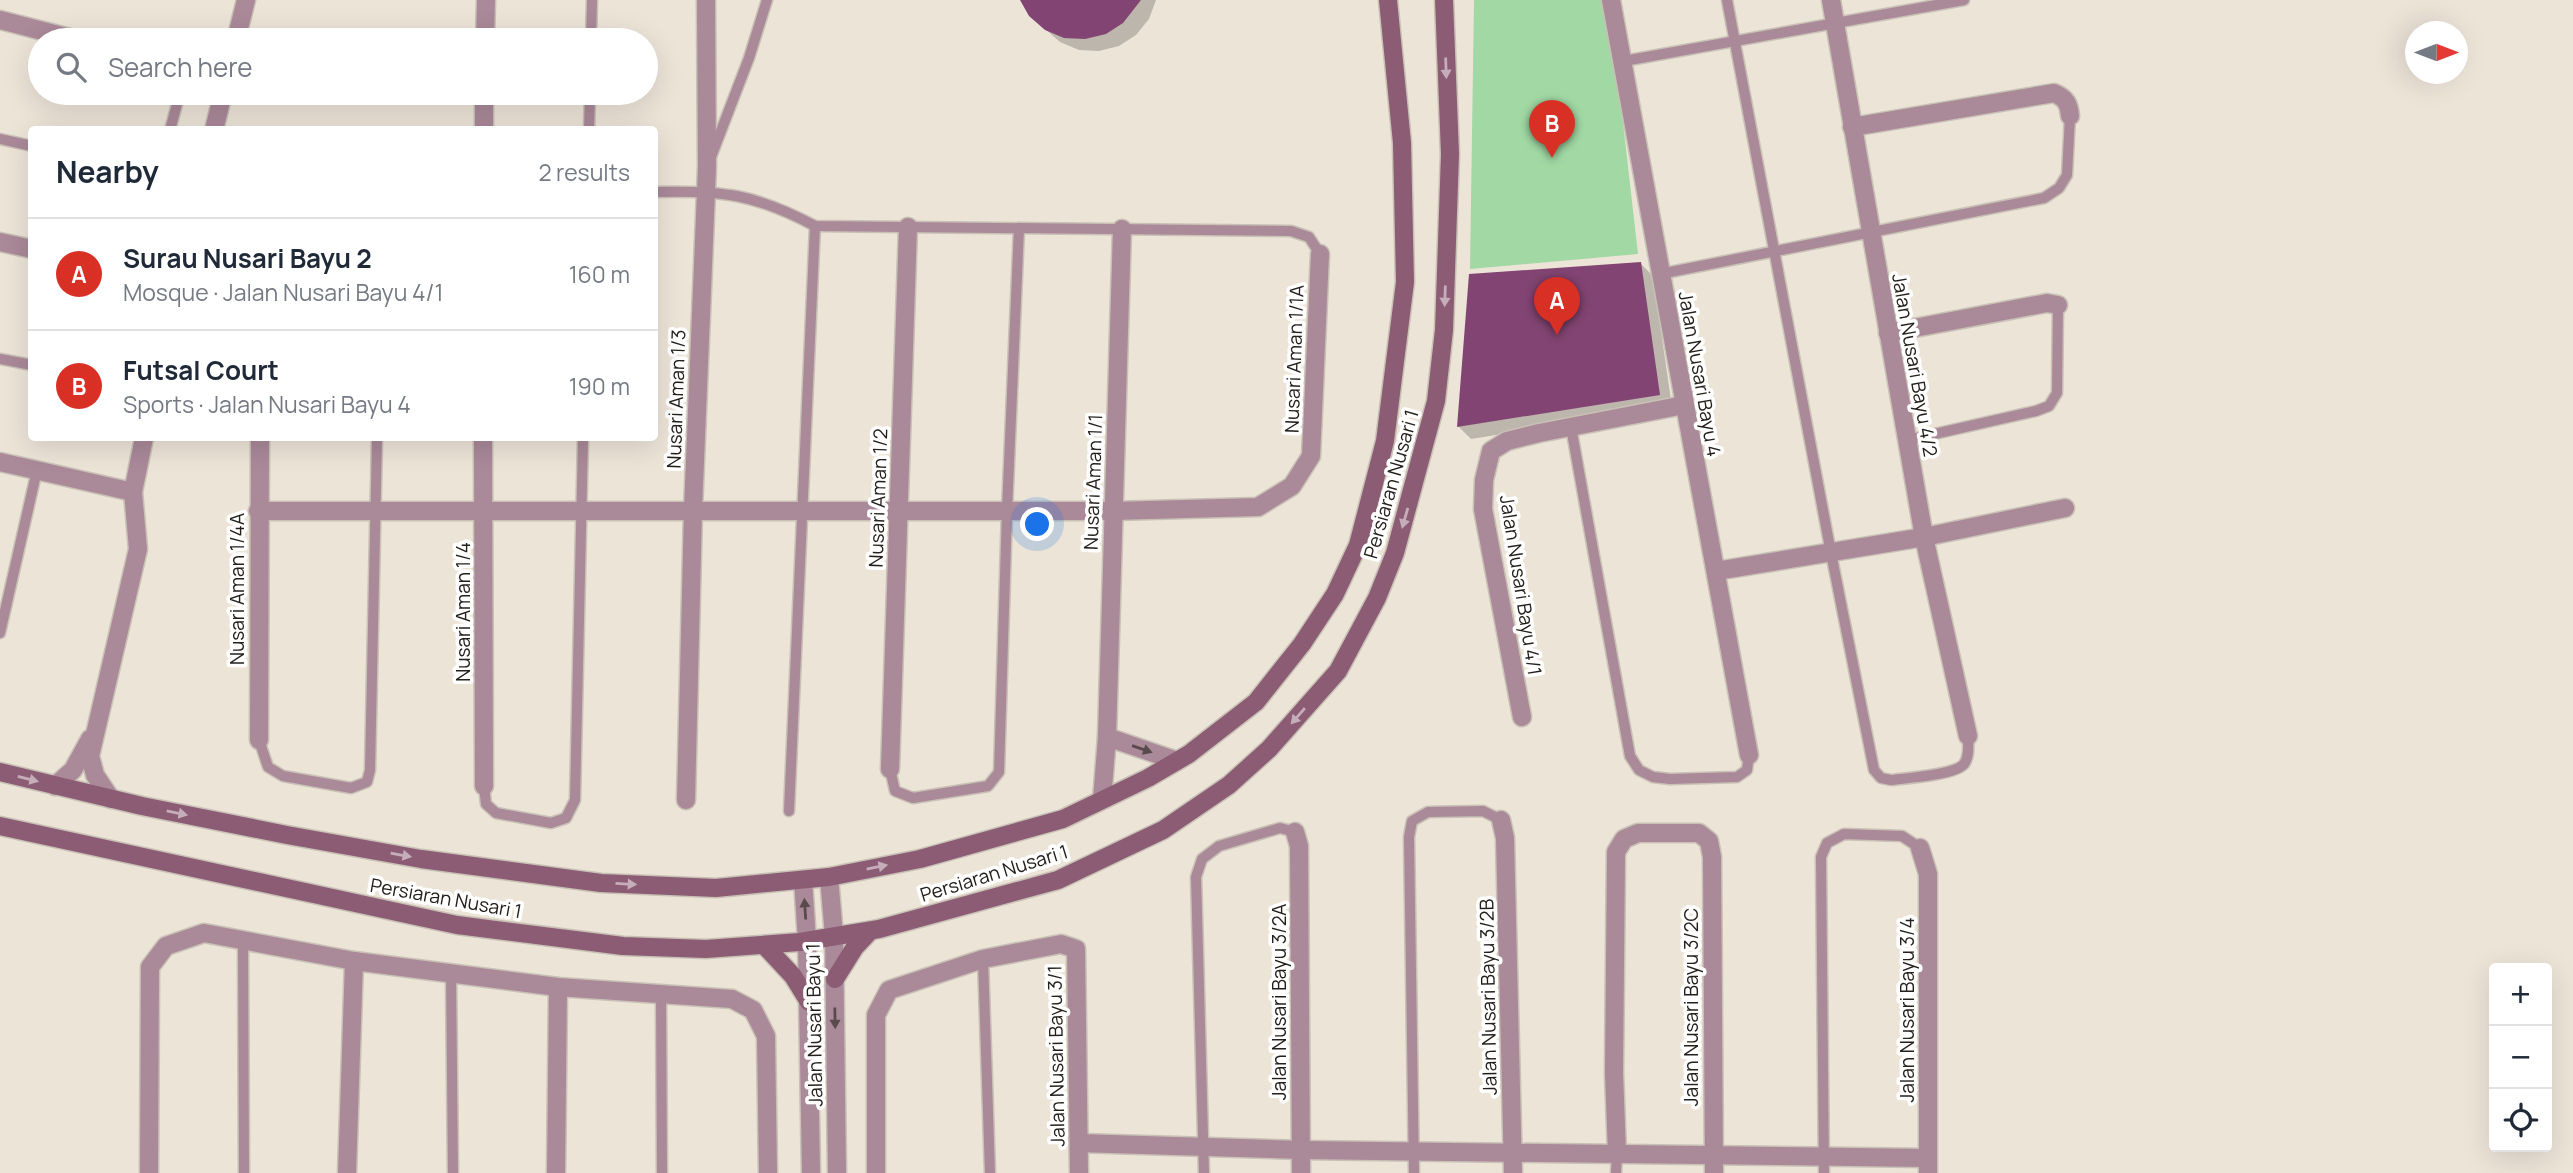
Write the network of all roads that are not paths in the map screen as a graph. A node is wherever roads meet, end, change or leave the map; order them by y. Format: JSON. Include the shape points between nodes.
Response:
{"nodes":[{"id":1,"x":246,"y":0,"type":"edge"},
{"id":2,"x":486,"y":0,"type":"edge"},
{"id":3,"x":592,"y":0,"type":"edge"},
{"id":4,"x":706,"y":0,"type":"edge"},
{"id":5,"x":767,"y":0,"type":"edge"},
{"id":6,"x":1388,"y":0,"type":"edge"},
{"id":7,"x":1444,"y":0,"type":"edge"},
{"id":8,"x":1611,"y":0,"type":"edge"},
{"id":9,"x":1727,"y":0,"type":"edge"},
{"id":10,"x":1831,"y":0,"type":"edge"},
{"id":11,"x":1964,"y":0,"type":"edge"},
{"id":12,"x":0,"y":20,"type":"edge"},
{"id":13,"x":1835,"y":23,"type":"junction"},
{"id":14,"x":31,"y":28,"type":"edge"},
{"id":15,"x":239,"y":28,"type":"edge"},
{"id":16,"x":485,"y":28,"type":"edge"},
{"id":17,"x":591,"y":28,"type":"edge"},
{"id":18,"x":1735,"y":41,"type":"junction"},
{"id":19,"x":1624,"y":61,"type":"junction"},
{"id":20,"x":177,"y":105,"type":"edge"},
{"id":21,"x":220,"y":105,"type":"edge"},
{"id":22,"x":484,"y":105,"type":"edge"},
{"id":23,"x":590,"y":105,"type":"edge"},
{"id":24,"x":2070,"y":116,"type":"joint"},
{"id":25,"x":171,"y":126,"type":"edge"},
{"id":26,"x":215,"y":126,"type":"edge"},
{"id":27,"x":484,"y":126,"type":"edge"},
{"id":28,"x":589,"y":126,"type":"edge"},
{"id":29,"x":1852,"y":127,"type":"junction"},
{"id":30,"x":0,"y":139,"type":"edge"},
{"id":31,"x":28,"y":145,"type":"edge"},
{"id":32,"x":707,"y":167,"type":"junction"},
{"id":33,"x":706,"y":191,"type":"junction"},
{"id":34,"x":658,"y":192,"type":"edge"},
{"id":35,"x":815,"y":226,"type":"junction"},
{"id":36,"x":908,"y":227,"type":"junction"},
{"id":37,"x":1019,"y":228,"type":"junction"},
{"id":38,"x":1122,"y":229,"type":"junction"},
{"id":39,"x":1870,"y":233,"type":"junction"},
{"id":40,"x":0,"y":242,"type":"edge"},
{"id":41,"x":28,"y":248,"type":"edge"},
{"id":42,"x":1774,"y":251,"type":"junction"},
{"id":43,"x":1320,"y":254,"type":"joint"},
{"id":44,"x":1660,"y":274,"type":"junction"},
{"id":45,"x":2057,"y":305,"type":"joint"},
{"id":46,"x":1888,"y":333,"type":"junction"},
{"id":47,"x":0,"y":359,"type":"edge"},
{"id":48,"x":28,"y":364,"type":"edge"},
{"id":49,"x":1684,"y":405,"type":"junction"},
{"id":50,"x":1571,"y":428,"type":"junction"},
{"id":51,"x":1908,"y":440,"type":"junction"},
{"id":52,"x":143,"y":441,"type":"edge"},
{"id":53,"x":260,"y":441,"type":"edge"},
{"id":54,"x":377,"y":441,"type":"edge"},
{"id":55,"x":484,"y":441,"type":"edge"},
{"id":56,"x":583,"y":441,"type":"edge"},
{"id":57,"x":0,"y":462,"type":"edge"},
{"id":58,"x":37,"y":470,"type":"junction"},
{"id":59,"x":133,"y":492,"type":"junction"},
{"id":60,"x":2065,"y":508,"type":"dead end"},
{"id":61,"x":376,"y":510,"type":"junction"},
{"id":62,"x":484,"y":510,"type":"junction"},
{"id":63,"x":581,"y":510,"type":"junction"},
{"id":64,"x":693,"y":510,"type":"junction"},
{"id":65,"x":802,"y":510,"type":"junction"},
{"id":66,"x":258,"y":511,"type":"junction"},
{"id":67,"x":899,"y":511,"type":"junction"},
{"id":68,"x":1007,"y":511,"type":"junction"},
{"id":69,"x":1113,"y":511,"type":"junction"},
{"id":70,"x":1924,"y":537,"type":"junction"},
{"id":71,"x":1831,"y":553,"type":"junction"},
{"id":72,"x":1716,"y":571,"type":"junction"},
{"id":73,"x":0,"y":633,"type":"edge"},
{"id":74,"x":1522,"y":717,"type":"dead end"},
{"id":75,"x":99,"y":724,"type":"junction"},
{"id":76,"x":1968,"y":736,"type":"joint"},
{"id":77,"x":1107,"y":737,"type":"junction"},
{"id":78,"x":259,"y":740,"type":"joint"},
{"id":79,"x":1749,"y":755,"type":"joint"},
{"id":80,"x":1177,"y":761,"type":"junction"},
{"id":81,"x":890,"y":769,"type":"joint"},
{"id":82,"x":0,"y":772,"type":"edge"},
{"id":83,"x":55,"y":786,"type":"junction"},
{"id":84,"x":484,"y":786,"type":"joint"},
{"id":85,"x":111,"y":799,"type":"junction"},
{"id":86,"x":686,"y":800,"type":"dead end"},
{"id":87,"x":1102,"y":800,"type":"junction"},
{"id":88,"x":789,"y":811,"type":"dead end"},
{"id":89,"x":1501,"y":820,"type":"joint"},
{"id":90,"x":0,"y":826,"type":"edge"},
{"id":91,"x":1294,"y":832,"type":"joint"},
{"id":92,"x":1920,"y":848,"type":"joint"},
{"id":93,"x":828,"y":877,"type":"junction"},
{"id":94,"x":803,"y":880,"type":"junction"},
{"id":95,"x":870,"y":931,"type":"junction"},
{"id":96,"x":834,"y":936,"type":"junction"},
{"id":97,"x":243,"y":941,"type":"junction"},
{"id":98,"x":807,"y":941,"type":"junction"},
{"id":99,"x":764,"y":945,"type":"junction"},
{"id":100,"x":983,"y":960,"type":"junction"},
{"id":101,"x":354,"y":961,"type":"junction"},
{"id":102,"x":451,"y":973,"type":"junction"},
{"id":103,"x":835,"y":979,"type":"junction"},
{"id":104,"x":558,"y":987,"type":"junction"},
{"id":105,"x":661,"y":994,"type":"junction"},
{"id":106,"x":809,"y":1002,"type":"junction"},
{"id":107,"x":1079,"y":1143,"type":"junction"},
{"id":108,"x":1204,"y":1146,"type":"junction"},
{"id":109,"x":1301,"y":1150,"type":"junction"},
{"id":110,"x":1415,"y":1151,"type":"junction"},
{"id":111,"x":1513,"y":1151,"type":"junction"},
{"id":112,"x":1617,"y":1153,"type":"junction"},
{"id":113,"x":1714,"y":1164,"type":"edge"},
{"id":114,"x":1824,"y":1165,"type":"edge"},
{"id":115,"x":1927,"y":1166,"type":"edge"},
{"id":116,"x":149,"y":1173,"type":"edge"},
{"id":117,"x":244,"y":1173,"type":"edge"},
{"id":118,"x":347,"y":1173,"type":"edge"},
{"id":119,"x":453,"y":1173,"type":"edge"},
{"id":120,"x":556,"y":1173,"type":"edge"},
{"id":121,"x":662,"y":1173,"type":"edge"},
{"id":122,"x":768,"y":1173,"type":"edge"},
{"id":123,"x":811,"y":1173,"type":"edge"},
{"id":124,"x":836,"y":1173,"type":"edge"},
{"id":125,"x":876,"y":1173,"type":"edge"},
{"id":126,"x":990,"y":1173,"type":"edge"},
{"id":127,"x":1079,"y":1173,"type":"edge"},
{"id":128,"x":1204,"y":1173,"type":"edge"},
{"id":129,"x":1301,"y":1173,"type":"edge"},
{"id":130,"x":1414,"y":1173,"type":"edge"},
{"id":131,"x":1513,"y":1173,"type":"edge"},
{"id":132,"x":1616,"y":1173,"type":"edge"}],
"edges":[{"from":1,"to":15,"type":"street"},
{"from":2,"to":16,"type":"street"},
{"from":3,"to":17,"type":"lane"},
{"from":4,"to":32,"type":"street","name":"Nusari Aman 1/3"},
{"from":5,"to":32,"type":"lane"},
{"from":6,"to":80,"type":"main road","name":"Persiaran Nusari 1","via":[[1402,143],[1405,282],[1385,441],[1371,495],[1357,545],[1335,594],[1302,644],[1256,702]]},
{"from":7,"to":95,"type":"main road","name":"Persiaran Nusari 1","one_way":true,"via":[[1450,155],[1444,330],[1436,401],[1395,553],[1338,671],[1269,749],[1229,785],[1163,830],[1058,880]]},
{"from":8,"to":19,"type":"street","name":"Jalan Nusari Bayu 4"},
{"from":9,"to":18,"type":"lane"},
{"from":10,"to":13,"type":"street","name":"Jalan Nusari Bayu 4/2"},
{"from":11,"to":13,"type":"lane"},
{"from":12,"to":14,"type":"street"},
{"from":13,"to":18,"type":"lane"},
{"from":13,"to":29,"type":"street","name":"Jalan Nusari Bayu 4/2"},
{"from":18,"to":19,"type":"lane"},
{"from":18,"to":42,"type":"lane"},
{"from":19,"to":44,"type":"street","name":"Jalan Nusari Bayu 4"},
{"from":20,"to":25,"type":"lane"},
{"from":21,"to":26,"type":"street"},
{"from":22,"to":27,"type":"street"},
{"from":23,"to":28,"type":"lane"},
{"from":24,"to":29,"type":"street","via":[[2063,96],[2054,93]]},
{"from":24,"to":39,"type":"lane","via":[[2067,175],[2059,188],[2044,198]]},
{"from":29,"to":39,"type":"street","name":"Jalan Nusari Bayu 4/2"},
{"from":30,"to":31,"type":"lane"},
{"from":32,"to":33,"type":"street","name":"Nusari Aman 1/3"},
{"from":33,"to":34,"type":"lane"},
{"from":33,"to":35,"type":"lane","via":[[744,196]]},
{"from":33,"to":64,"type":"street","name":"Nusari Aman 1/3"},
{"from":35,"to":36,"type":"lane"},
{"from":35,"to":65,"type":"lane"},
{"from":36,"to":37,"type":"lane"},
{"from":36,"to":67,"type":"street","name":"Nusari Aman 1/2"},
{"from":37,"to":38,"type":"lane"},
{"from":37,"to":68,"type":"lane"},
{"from":38,"to":43,"type":"lane","via":[[1291,231],[1309,237]]},
{"from":38,"to":69,"type":"street","name":"Nusari Aman 1/1"},
{"from":39,"to":42,"type":"lane"},
{"from":39,"to":46,"type":"street","name":"Jalan Nusari Bayu 4/2"},
{"from":40,"to":41,"type":"street"},
{"from":42,"to":44,"type":"lane"},
{"from":42,"to":71,"type":"lane"},
{"from":43,"to":69,"type":"street","name":"Nusari Aman 1/1A","via":[[1311,456],[1292,486],[1258,507]]},
{"from":44,"to":49,"type":"street","name":"Jalan Nusari Bayu 4"},
{"from":45,"to":46,"type":"street","via":[[2047,303]]},
{"from":45,"to":51,"type":"lane","via":[[2057,393],[2049,406]]},
{"from":46,"to":51,"type":"street","name":"Jalan Nusari Bayu 4/2"},
{"from":47,"to":48,"type":"lane"},
{"from":49,"to":50,"type":"street","name":"Jalan Nusari Bayu 4/1"},
{"from":49,"to":72,"type":"street","name":"Jalan Nusari Bayu 4"},
{"from":50,"to":74,"type":"street","name":"Jalan Nusari Bayu 4/1","via":[[1507,441],[1491,451],[1484,480],[1483,509]]},
{"from":50,"to":79,"type":"lane","via":[[1630,756],[1639,770],[1670,779],[1737,777],[1747,770]]},
{"from":51,"to":70,"type":"street","name":"Jalan Nusari Bayu 4/2"},
{"from":52,"to":59,"type":"street"},
{"from":53,"to":66,"type":"street","name":"Nusari Aman 1/4A"},
{"from":54,"to":61,"type":"lane"},
{"from":55,"to":62,"type":"street","name":"Nusari Aman 1/4"},
{"from":56,"to":63,"type":"lane"},
{"from":57,"to":58,"type":"street"},
{"from":58,"to":59,"type":"street"},
{"from":58,"to":73,"type":"lane"},
{"from":59,"to":75,"type":"street","via":[[138,549]]},
{"from":60,"to":70,"type":"street"},
{"from":61,"to":62,"type":"street","name":"Nusari Aman 1/1A"},
{"from":61,"to":66,"type":"street","name":"Nusari Aman 1/1A"},
{"from":61,"to":78,"type":"lane","via":[[367,782],[351,788],[283,776],[268,767]]},
{"from":62,"to":63,"type":"street","name":"Nusari Aman 1/1A"},
{"from":62,"to":84,"type":"street","name":"Nusari Aman 1/4"},
{"from":63,"to":64,"type":"street","name":"Nusari Aman 1/1A"},
{"from":63,"to":84,"type":"lane","via":[[575,800],[566,818],[551,823],[496,813],[486,804]]},
{"from":64,"to":65,"type":"street","name":"Nusari Aman 1/1A"},
{"from":64,"to":86,"type":"street","name":"Nusari Aman 1/3"},
{"from":65,"to":67,"type":"street","name":"Nusari Aman 1/1A"},
{"from":65,"to":88,"type":"lane"},
{"from":66,"to":78,"type":"street","name":"Nusari Aman 1/4A"},
{"from":67,"to":68,"type":"street","name":"Nusari Aman 1/1A"},
{"from":67,"to":81,"type":"street","name":"Nusari Aman 1/2"},
{"from":68,"to":69,"type":"street","name":"Nusari Aman 1/1A"},
{"from":68,"to":81,"type":"lane","via":[[999,772],[988,786],[913,799],[895,790]]},
{"from":69,"to":77,"type":"street","name":"Nusari Aman 1/1"},
{"from":70,"to":71,"type":"street"},
{"from":70,"to":76,"type":"street","name":"Jalan Nusari Bayu 4/2"},
{"from":71,"to":72,"type":"street"},
{"from":71,"to":76,"type":"lane","via":[[1874,770],[1891,780],[1957,769],[1966,762]]},
{"from":72,"to":79,"type":"street","name":"Jalan Nusari Bayu 4"},
{"from":75,"to":83,"type":"street","via":[[73,770]]},
{"from":75,"to":85,"type":"street","via":[[90,756],[95,775]]},
{"from":77,"to":80,"type":"street","one_way":true},
{"from":77,"to":87,"type":"street","name":"Nusari Aman 1/1"},
{"from":80,"to":87,"type":"main road","name":"Persiaran Nusari 1"},
{"from":82,"to":83,"type":"main road","name":"Persiaran Nusari 1","one_way":true},
{"from":83,"to":85,"type":"main road","name":"Persiaran Nusari 1"},
{"from":85,"to":94,"type":"main road","name":"Persiaran Nusari 1","one_way":true,"via":[[394,854],[601,883],[716,888]]},
{"from":93,"to":87,"type":"main road","name":"Persiaran Nusari 1","one_way":true,"via":[[1014,834],[1063,819]]},
{"from":89,"to":110,"type":"lane","via":[[1483,811],[1428,812],[1412,821]]},
{"from":89,"to":111,"type":"street","name":"Jalan Nusari Bayu 3/2B"},
{"from":90,"to":99,"type":"main road","name":"Persiaran Nusari 1","via":[[457,925],[623,946],[706,949]]},
{"from":91,"to":108,"type":"lane","via":[[1280,828],[1219,846],[1202,859],[1196,877]]},
{"from":91,"to":109,"type":"street","name":"Jalan Nusari Bayu 3/2A","via":[[1299,846]]},
{"from":92,"to":114,"type":"lane","via":[[1902,836],[1844,834],[1827,843],[1821,857]]},
{"from":92,"to":115,"type":"street","name":"Jalan Nusari Bayu 3/4","via":[[1928,874]]},
{"from":93,"to":94,"type":"main road","name":"Persiaran Nusari 1"},
{"from":93,"to":96,"type":"street","name":"Jalan Nusari Bayu 1"},
{"from":98,"to":94,"type":"street","name":"Jalan Nusari Bayu 1","one_way":true},
{"from":95,"to":96,"type":"main road","name":"Persiaran Nusari 1"},
{"from":95,"to":103,"type":"main road"},
{"from":96,"to":98,"type":"main road","name":"Persiaran Nusari 1"},
{"from":96,"to":103,"type":"street","name":"Jalan Nusari Bayu 1"},
{"from":97,"to":101,"type":"street"},
{"from":97,"to":116,"type":"street","via":[[204,933],[166,946],[150,967]]},
{"from":97,"to":117,"type":"lane"},
{"from":98,"to":99,"type":"main road","name":"Persiaran Nusari 1"},
{"from":98,"to":106,"type":"street","name":"Jalan Nusari Bayu 1"},
{"from":99,"to":106,"type":"main road","via":[[793,976]]},
{"from":100,"to":107,"type":"street","name":"Jalan Nusari Bayu 3/1","via":[[1061,944],[1076,948]]},
{"from":100,"to":125,"type":"street","via":[[889,990],[876,1015]]},
{"from":100,"to":126,"type":"lane"},
{"from":101,"to":102,"type":"street"},
{"from":101,"to":118,"type":"street"},
{"from":102,"to":104,"type":"street"},
{"from":102,"to":119,"type":"lane"},
{"from":103,"to":124,"type":"street","name":"Jalan Nusari Bayu 1","one_way":true},
{"from":104,"to":105,"type":"street"},
{"from":104,"to":120,"type":"street"},
{"from":105,"to":121,"type":"lane"},
{"from":105,"to":122,"type":"street","via":[[732,999],[753,1010],[765,1036]]},
{"from":106,"to":123,"type":"street","name":"Jalan Nusari Bayu 1"},
{"from":107,"to":108,"type":"street"},
{"from":107,"to":127,"type":"street","name":"Jalan Nusari Bayu 3/1"},
{"from":108,"to":109,"type":"street"},
{"from":108,"to":128,"type":"lane"},
{"from":109,"to":110,"type":"street"},
{"from":109,"to":129,"type":"street","name":"Jalan Nusari Bayu 3/2A"},
{"from":110,"to":111,"type":"street"},
{"from":110,"to":130,"type":"lane"},
{"from":111,"to":112,"type":"street"},
{"from":111,"to":131,"type":"street","name":"Jalan Nusari Bayu 3/2B"},
{"from":112,"to":113,"type":"street"},
{"from":112,"to":113,"type":"street","name":"Jalan Nusari Bayu 3/2C","via":[[1616,852],[1624,839],[1638,833],[1699,833],[1709,841],[1712,856]]},
{"from":112,"to":132,"type":"lane"},
{"from":113,"to":114,"type":"street"},
{"from":114,"to":115,"type":"street"}]}
